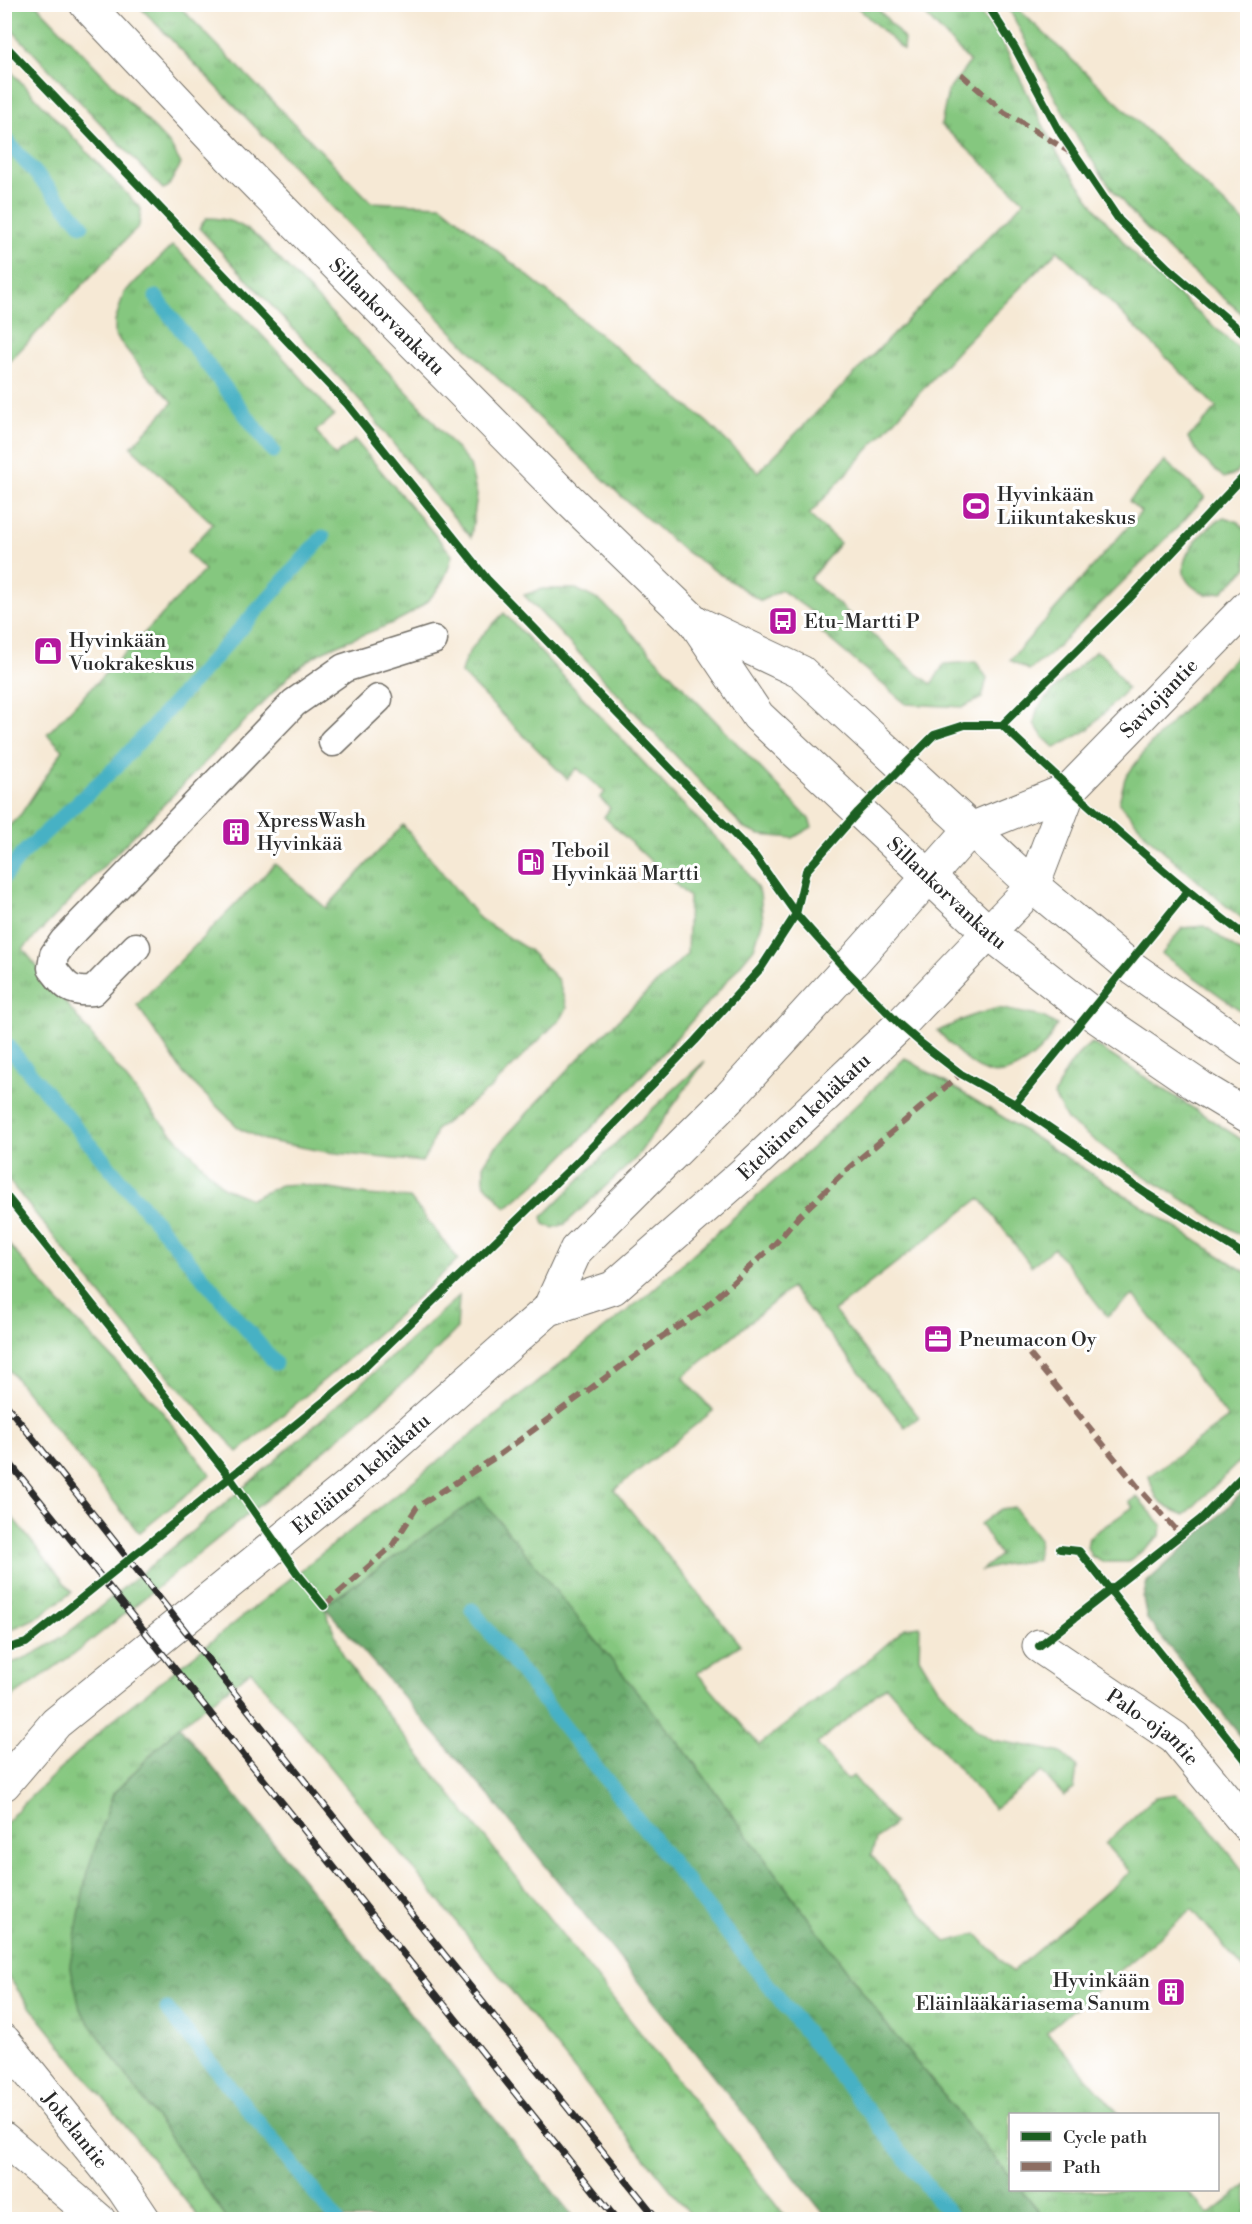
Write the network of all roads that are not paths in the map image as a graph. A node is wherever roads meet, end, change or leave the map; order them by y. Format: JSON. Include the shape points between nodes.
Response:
{"nodes":[{"id":1,"x":86,"y":4,"type":"edge"},
{"id":2,"x":1248,"y":606,"type":"edge"},
{"id":3,"x":695,"y":622,"type":"junction"},
{"id":4,"x":433,"y":640,"type":"dead end"},
{"id":5,"x":378,"y":699,"type":"dead end"},
{"id":6,"x":333,"y":742,"type":"dead end"},
{"id":7,"x":1070,"y":789,"type":"junction"},
{"id":8,"x":971,"y":829,"type":"junction"},
{"id":9,"x":927,"y":877,"type":"junction"},
{"id":10,"x":1032,"y":886,"type":"junction"},
{"id":11,"x":988,"y":932,"type":"junction"},
{"id":12,"x":136,"y":947,"type":"dead end"},
{"id":13,"x":1248,"y":1049,"type":"edge"},
{"id":14,"x":1248,"y":1116,"type":"edge"},
{"id":15,"x":549,"y":1309,"type":"junction"},
{"id":16,"x":1039,"y":1646,"type":"dead end"},
{"id":17,"x":56,"y":1723,"type":"junction"},
{"id":18,"x":4,"y":1748,"type":"edge"},
{"id":19,"x":4,"y":1784,"type":"edge"},
{"id":20,"x":1248,"y":1826,"type":"edge"},
{"id":21,"x":4,"y":2041,"type":"edge"},
{"id":22,"x":4,"y":2139,"type":"edge"},
{"id":23,"x":99,"y":2220,"type":"edge"},
{"id":24,"x":144,"y":2220,"type":"edge"}],
"edges":[{"from":1,"to":3,"type":"main road","name":"Sillankorvankatu","via":[[240,167]]},
{"from":2,"to":7,"type":"main road","name":"Saviojantie"},
{"from":3,"to":8,"type":"main road","name":"Sillankorvankatu","via":[[801,672]]},
{"from":3,"to":9,"type":"main road","name":"Sillankorvankatu","via":[[758,717]]},
{"from":4,"to":12,"type":"lane","via":[[344,668],[294,703],[64,940],[54,955],[52,968],[67,987],[93,991]]},
{"from":5,"to":6,"type":"lane"},
{"from":7,"to":8,"type":"main road","name":"Saviojantie"},
{"from":7,"to":10,"type":"main road","name":"Saviojantie"},
{"from":8,"to":9,"type":"main road","name":"Eteläinen kehäkatu"},
{"from":8,"to":10,"type":"main road","name":"Sillankorvankatu"},
{"from":9,"to":11,"type":"main road","name":"Sillankorvankatu"},
{"from":9,"to":15,"type":"main road","name":"Eteläinen kehäkatu","via":[[728,1099],[576,1250]]},
{"from":10,"to":11,"type":"main road","name":"Eteläinen kehäkatu"},
{"from":10,"to":13,"type":"main road","name":"Sillankorvankatu","via":[[1128,965]]},
{"from":11,"to":14,"type":"main road","name":"Sillankorvankatu","via":[[1090,1012]]},
{"from":11,"to":15,"type":"main road","name":"Eteläinen kehäkatu","via":[[872,1052],[743,1174],[613,1288]]},
{"from":15,"to":17,"type":"main road","name":"Eteläinen kehäkatu","via":[[352,1483]]},
{"from":16,"to":20,"type":"main road","name":"Palo-ojantie","via":[[1175,1738]]},
{"from":17,"to":18,"type":"main road","name":"Eteläinen kehäkatu"},
{"from":17,"to":19,"type":"main road","name":"Eteläinen kehäkatu"},
{"from":21,"to":24,"type":"main road","name":"Jokelantie"},
{"from":22,"to":23,"type":"main road"}]}
